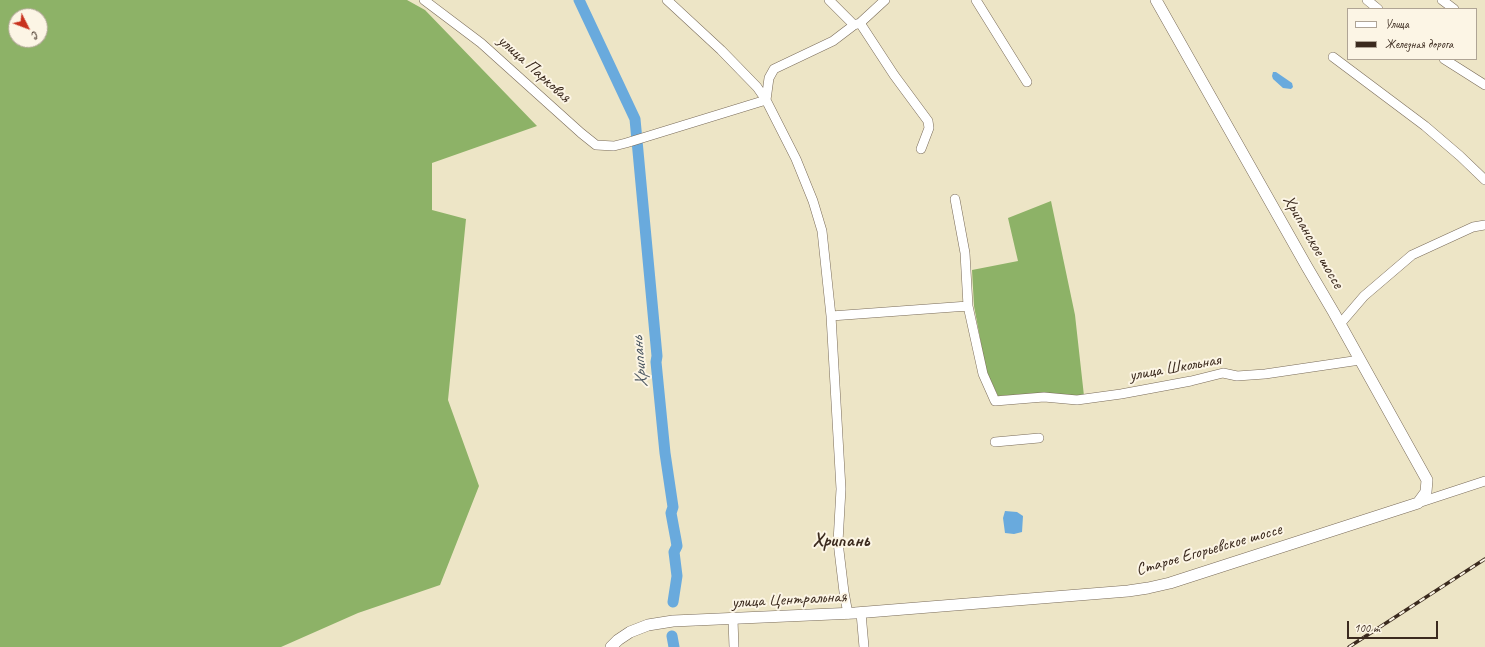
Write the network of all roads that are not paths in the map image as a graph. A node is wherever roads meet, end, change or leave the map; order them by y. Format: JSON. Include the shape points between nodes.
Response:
{"nodes":[{"id":1,"x":424,"y":0,"type":"edge"},
{"id":2,"x":667,"y":0,"type":"edge"},
{"id":3,"x":829,"y":0,"type":"edge"},
{"id":4,"x":886,"y":0,"type":"edge"},
{"id":5,"x":976,"y":0,"type":"edge"},
{"id":6,"x":1156,"y":0,"type":"edge"},
{"id":7,"x":1367,"y":0,"type":"edge"},
{"id":8,"x":1442,"y":0,"type":"edge"},
{"id":9,"x":1377,"y":8,"type":"edge"},
{"id":10,"x":1453,"y":8,"type":"edge"},
{"id":11,"x":857,"y":24,"type":"junction"},
{"id":12,"x":1333,"y":57,"type":"dead end"},
{"id":13,"x":1446,"y":60,"type":"edge"},
{"id":14,"x":1027,"y":82,"type":"dead end"},
{"id":15,"x":1485,"y":85,"type":"edge"},
{"id":16,"x":766,"y":100,"type":"junction"},
{"id":17,"x":921,"y":149,"type":"dead end"},
{"id":18,"x":1485,"y":180,"type":"edge"},
{"id":19,"x":955,"y":199,"type":"dead end"},
{"id":20,"x":1485,"y":225,"type":"edge"},
{"id":21,"x":968,"y":306,"type":"junction"},
{"id":22,"x":831,"y":316,"type":"junction"},
{"id":23,"x":1340,"y":324,"type":"junction"},
{"id":24,"x":1360,"y":360,"type":"junction"},
{"id":25,"x":1039,"y":438,"type":"dead end"},
{"id":26,"x":995,"y":442,"type":"dead end"},
{"id":27,"x":1485,"y":481,"type":"edge"},
{"id":28,"x":1418,"y":503,"type":"junction"},
{"id":29,"x":861,"y":613,"type":"junction"},
{"id":30,"x":848,"y":614,"type":"junction"},
{"id":31,"x":733,"y":620,"type":"junction"},
{"id":32,"x":611,"y":647,"type":"edge"},
{"id":33,"x":734,"y":647,"type":"edge"},
{"id":34,"x":864,"y":647,"type":"edge"}],
"edges":[{"from":1,"to":16,"type":"street","name":"улица Парковая","via":[[481,42],[596,145],[614,146],[626,143]]},
{"from":2,"to":16,"type":"street","via":[[721,50],[757,87]]},
{"from":3,"to":11,"type":"street"},
{"from":4,"to":11,"type":"street"},
{"from":5,"to":14,"type":"street"},
{"from":6,"to":23,"type":"main road","name":"Хрипанское шоссе"},
{"from":7,"to":9,"type":"street"},
{"from":8,"to":10,"type":"street"},
{"from":11,"to":16,"type":"street","via":[[833,41],[774,69],[769,78]]},
{"from":11,"to":17,"type":"street","via":[[928,120],[929,128]]},
{"from":12,"to":18,"type":"street","via":[[1425,126]]},
{"from":13,"to":15,"type":"street"},
{"from":16,"to":22,"type":"street","via":[[796,159],[813,201],[822,231]]},
{"from":19,"to":21,"type":"street","via":[[965,254]]},
{"from":20,"to":23,"type":"street","via":[[1473,227],[1412,254],[1364,296]]},
{"from":21,"to":22,"type":"street"},
{"from":21,"to":24,"type":"street","name":"улица Школьная","via":[[983,374],[995,401],[1044,397],[1077,400],[1121,394],[1223,373],[1237,376],[1265,374]]},
{"from":22,"to":30,"type":"street","via":[[841,489],[838,542]]},
{"from":23,"to":24,"type":"main road","name":"Хрипанское шоссе"},
{"from":24,"to":28,"type":"main road","name":"Хрипанское шоссе","via":[[1427,480],[1426,492]]},
{"from":25,"to":26,"type":"street"},
{"from":27,"to":28,"type":"street","name":"Старое Егорьевское шоссе"},
{"from":28,"to":29,"type":"main road","name":"Старое Егорьевское шоссе","via":[[1148,588]]},
{"from":29,"to":30,"type":"main road","name":"улица Центральная"},
{"from":29,"to":34,"type":"street"},
{"from":30,"to":31,"type":"main road","name":"улица Центральная"},
{"from":31,"to":32,"type":"main road","name":"улица Центральная","via":[[648,625],[630,632]]},
{"from":31,"to":33,"type":"street"}]}
